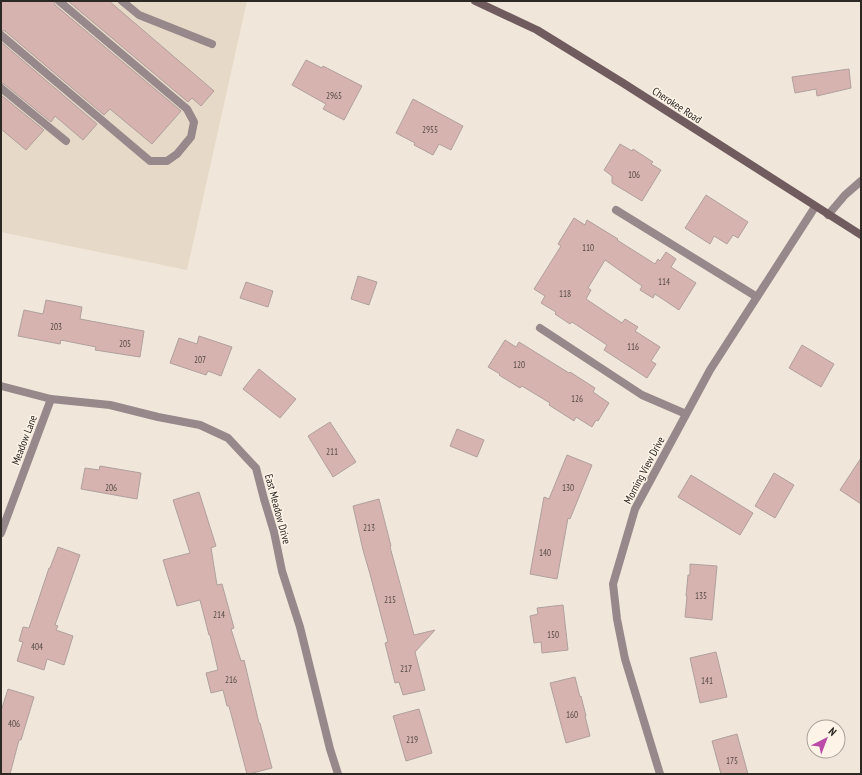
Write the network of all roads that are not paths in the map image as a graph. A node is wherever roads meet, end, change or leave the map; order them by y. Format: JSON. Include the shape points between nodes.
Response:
{"nodes":[{"id":1,"x":59,"y":1,"type":"edge"},
{"id":2,"x":122,"y":1,"type":"edge"},
{"id":3,"x":476,"y":1,"type":"edge"},
{"id":4,"x":1,"y":35,"type":"edge"},
{"id":5,"x":212,"y":44,"type":"dead end"},
{"id":6,"x":1,"y":88,"type":"edge"},
{"id":7,"x":66,"y":142,"type":"dead end"},
{"id":8,"x":861,"y":181,"type":"edge"},
{"id":9,"x":815,"y":207,"type":"junction"},
{"id":10,"x":616,"y":210,"type":"dead end"},
{"id":11,"x":828,"y":215,"type":"junction"},
{"id":12,"x":861,"y":236,"type":"edge"},
{"id":13,"x":757,"y":298,"type":"junction"},
{"id":14,"x":540,"y":328,"type":"dead end"},
{"id":15,"x":1,"y":386,"type":"edge"},
{"id":16,"x":51,"y":399,"type":"junction"},
{"id":17,"x":686,"y":414,"type":"junction"},
{"id":18,"x":1,"y":533,"type":"edge"},
{"id":19,"x":338,"y":774,"type":"edge"},
{"id":20,"x":660,"y":774,"type":"edge"}],
"edges":[{"from":1,"to":4,"type":"street","via":[[187,109],[194,122],[191,137],[177,154],[166,161],[150,161]]},
{"from":2,"to":5,"type":"street","via":[[139,15]]},
{"from":3,"to":9,"type":"main road","name":"Cherokee Road","via":[[537,30]]},
{"from":6,"to":7,"type":"street"},
{"from":8,"to":11,"type":"street"},
{"from":9,"to":11,"type":"main road","name":"Cherokee Road"},
{"from":9,"to":13,"type":"street","name":"Morning View Drive"},
{"from":10,"to":13,"type":"street"},
{"from":11,"to":12,"type":"main road","name":"Cherokee Road"},
{"from":13,"to":17,"type":"street","name":"Morning View Drive","via":[[710,370]]},
{"from":14,"to":17,"type":"street","via":[[642,395]]},
{"from":15,"to":16,"type":"street","name":"East Meadow Drive"},
{"from":16,"to":18,"type":"street","name":"Meadow Lane"},
{"from":16,"to":19,"type":"street","name":"East Meadow Drive","via":[[110,405],[200,424],[228,438],[256,468]]},
{"from":17,"to":20,"type":"street","name":"Morning View Drive","via":[[636,509],[613,584],[625,658]]}]}
